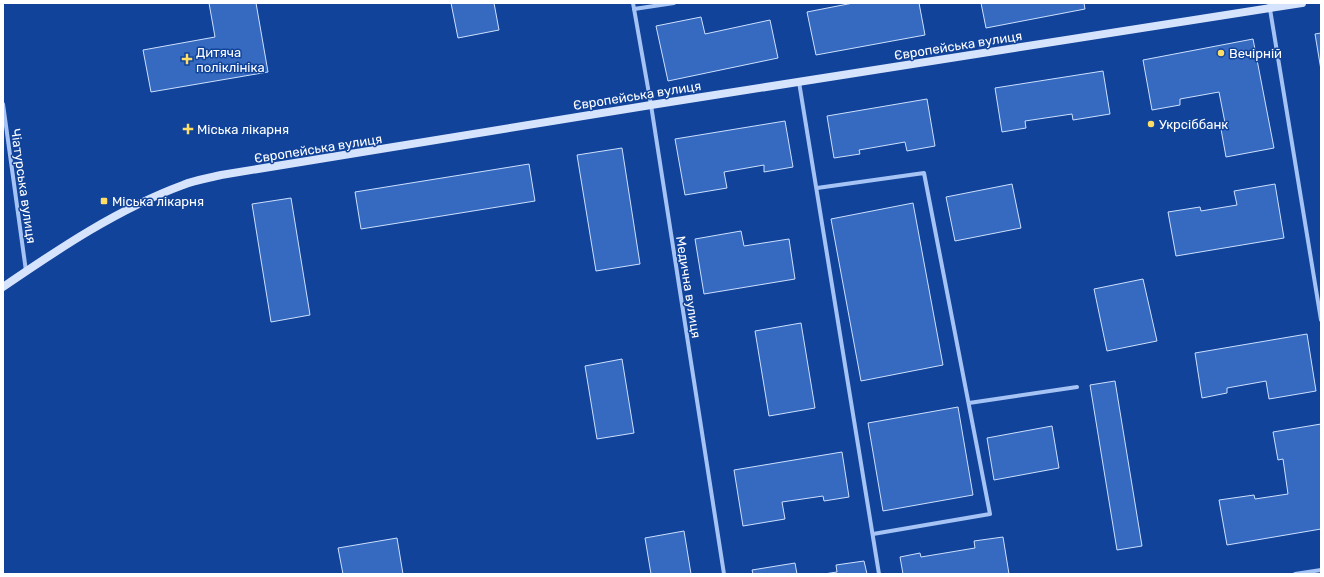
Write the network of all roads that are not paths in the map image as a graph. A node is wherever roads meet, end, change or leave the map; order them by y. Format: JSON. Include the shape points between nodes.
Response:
{"nodes":[{"id":1,"x":633,"y":3,"type":"edge"},
{"id":2,"x":674,"y":3,"type":"edge"},
{"id":3,"x":1302,"y":3,"type":"edge"},
{"id":4,"x":1270,"y":5,"type":"edge"},
{"id":5,"x":634,"y":10,"type":"junction"},
{"id":6,"x":799,"y":82,"type":"junction"},
{"id":7,"x":3,"y":104,"type":"edge"},
{"id":8,"x":651,"y":105,"type":"junction"},
{"id":9,"x":817,"y":188,"type":"junction"},
{"id":10,"x":26,"y":272,"type":"junction"},
{"id":11,"x":3,"y":288,"type":"edge"},
{"id":12,"x":1321,"y":320,"type":"edge"},
{"id":13,"x":1077,"y":387,"type":"dead end"},
{"id":14,"x":969,"y":403,"type":"junction"},
{"id":15,"x":873,"y":534,"type":"junction"},
{"id":16,"x":1321,"y":570,"type":"edge"},
{"id":17,"x":724,"y":574,"type":"edge"},
{"id":18,"x":879,"y":574,"type":"edge"},
{"id":19,"x":1295,"y":574,"type":"edge"}],
"edges":[{"from":1,"to":5,"type":"street","name":"Медична вулиця"},
{"from":2,"to":5,"type":"street"},
{"from":3,"to":4,"type":"street","name":"Європейська вулиця"},
{"from":4,"to":6,"type":"street","name":"Європейська вулиця"},
{"from":4,"to":12,"type":"street"},
{"from":5,"to":8,"type":"street","name":"Медична вулиця"},
{"from":6,"to":8,"type":"street","name":"Європейська вулиця"},
{"from":6,"to":9,"type":"street"},
{"from":7,"to":10,"type":"street","name":"Чіатурська вулиця"},
{"from":8,"to":10,"type":"street","name":"Європейська вулиця","via":[[221,175],[184,184],[140,203],[82,235]]},
{"from":8,"to":17,"type":"street","name":"Медична вулиця"},
{"from":9,"to":14,"type":"street","via":[[924,173]]},
{"from":9,"to":15,"type":"street"},
{"from":10,"to":11,"type":"street","name":"Європейська вулиця"},
{"from":13,"to":14,"type":"street"},
{"from":14,"to":15,"type":"street","via":[[990,514]]},
{"from":15,"to":18,"type":"street"},
{"from":16,"to":19,"type":"street"}]}
